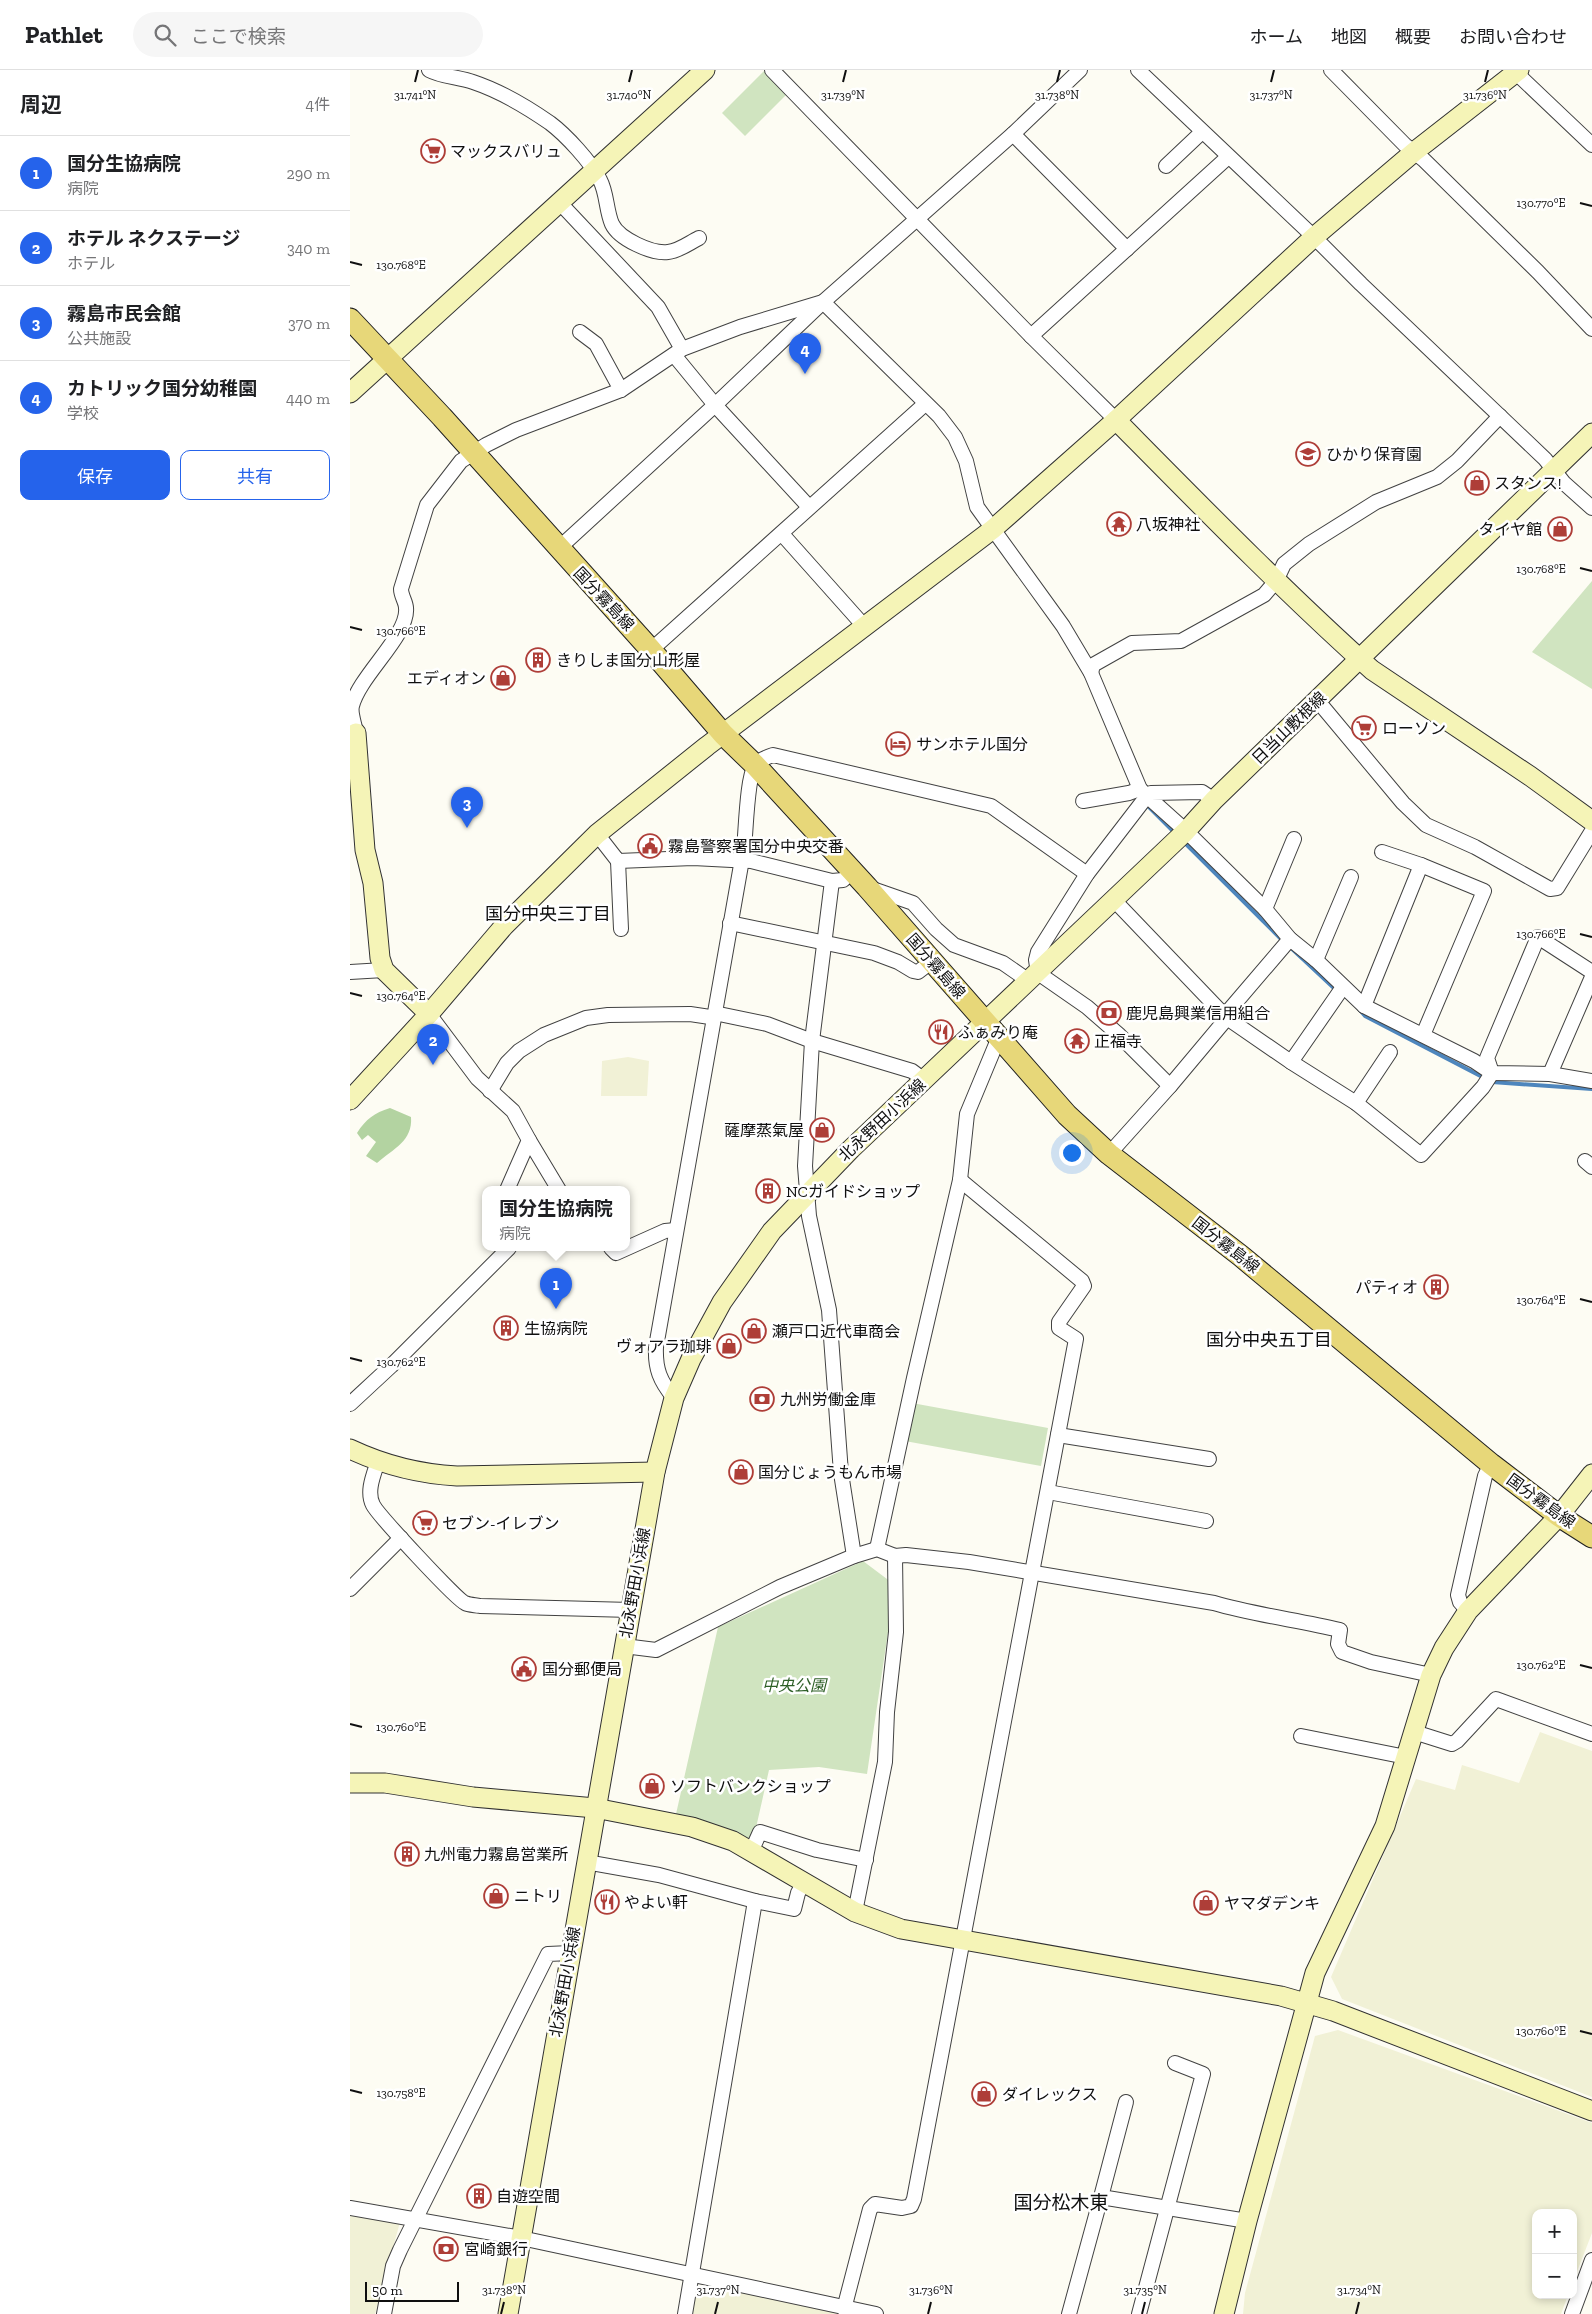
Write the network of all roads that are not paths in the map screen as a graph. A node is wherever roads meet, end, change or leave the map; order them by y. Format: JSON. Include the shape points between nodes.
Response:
{"nodes":[{"id":1,"x":429,"y":70,"type":"edge"},
{"id":2,"x":705,"y":70,"type":"edge"},
{"id":3,"x":772,"y":70,"type":"edge"},
{"id":4,"x":1080,"y":70,"type":"edge"},
{"id":5,"x":1138,"y":70,"type":"edge"},
{"id":6,"x":1331,"y":70,"type":"edge"},
{"id":7,"x":1516,"y":71,"type":"edge"},
{"id":8,"x":1202,"y":132,"type":"junction"},
{"id":9,"x":1013,"y":134,"type":"junction"},
{"id":10,"x":1592,"y":145,"type":"edge"},
{"id":11,"x":1414,"y":152,"type":"junction"},
{"id":12,"x":1228,"y":157,"type":"junction"},
{"id":13,"x":1166,"y":166,"type":"dead end"},
{"id":14,"x":595,"y":172,"type":"junction"},
{"id":15,"x":560,"y":204,"type":"junction"},
{"id":16,"x":917,"y":220,"type":"junction"},
{"id":17,"x":1314,"y":236,"type":"junction"},
{"id":18,"x":699,"y":238,"type":"dead end"},
{"id":19,"x":1127,"y":248,"type":"junction"},
{"id":20,"x":823,"y":302,"type":"junction"},
{"id":21,"x":350,"y":319,"type":"edge"},
{"id":22,"x":1592,"y":329,"type":"edge"},
{"id":23,"x":580,"y":332,"type":"dead end"},
{"id":24,"x":1031,"y":336,"type":"junction"},
{"id":25,"x":678,"y":352,"type":"junction"},
{"id":26,"x":388,"y":359,"type":"junction"},
{"id":27,"x":621,"y":390,"type":"junction"},
{"id":28,"x":350,"y":393,"type":"edge"},
{"id":29,"x":925,"y":404,"type":"junction"},
{"id":30,"x":715,"y":405,"type":"junction"},
{"id":31,"x":1500,"y":416,"type":"junction"},
{"id":32,"x":1116,"y":420,"type":"junction"},
{"id":33,"x":1592,"y":433,"type":"edge"},
{"id":34,"x":474,"y":453,"type":"junction"},
{"id":35,"x":1554,"y":471,"type":"junction"},
{"id":36,"x":809,"y":507,"type":"junction"},
{"id":37,"x":1592,"y":508,"type":"edge"},
{"id":38,"x":993,"y":528,"type":"junction"},
{"id":39,"x":782,"y":534,"type":"junction"},
{"id":40,"x":558,"y":549,"type":"junction"},
{"id":41,"x":1276,"y":581,"type":"junction"},
{"id":42,"x":864,"y":626,"type":"junction"},
{"id":43,"x":651,"y":650,"type":"junction"},
{"id":44,"x":1361,"y":659,"type":"junction"},
{"id":45,"x":1091,"y":673,"type":"junction"},
{"id":46,"x":1317,"y":700,"type":"junction"},
{"id":47,"x":353,"y":731,"type":"edge"},
{"id":48,"x":723,"y":734,"type":"junction"},
{"id":49,"x":755,"y":765,"type":"junction"},
{"id":50,"x":355,"y":793,"type":"edge"},
{"id":51,"x":1143,"y":798,"type":"junction"},
{"id":52,"x":1214,"y":800,"type":"junction"},
{"id":53,"x":1083,"y":801,"type":"dead end"},
{"id":54,"x":1592,"y":821,"type":"edge"},
{"id":55,"x":1592,"y":831,"type":"edge"},
{"id":56,"x":597,"y":834,"type":"junction"},
{"id":57,"x":1181,"y":835,"type":"junction"},
{"id":58,"x":1294,"y":838,"type":"dead end"},
{"id":59,"x":1382,"y":852,"type":"dead end"},
{"id":60,"x":618,"y":861,"type":"junction"},
{"id":61,"x":741,"y":861,"type":"junction"},
{"id":62,"x":1421,"y":865,"type":"junction"},
{"id":63,"x":1087,"y":874,"type":"junction"},
{"id":64,"x":842,"y":876,"type":"junction"},
{"id":65,"x":1351,"y":878,"type":"dead end"},
{"id":66,"x":867,"y":887,"type":"junction"},
{"id":67,"x":1113,"y":899,"type":"junction"},
{"id":68,"x":1265,"y":909,"type":"junction"},
{"id":69,"x":730,"y":923,"type":"junction"},
{"id":70,"x":621,"y":929,"type":"dead end"},
{"id":71,"x":824,"y":942,"type":"junction"},
{"id":72,"x":1287,"y":943,"type":"junction"},
{"id":73,"x":1316,"y":960,"type":"junction"},
{"id":74,"x":932,"y":962,"type":"junction"},
{"id":75,"x":384,"y":970,"type":"junction"},
{"id":76,"x":350,"y":972,"type":"edge"},
{"id":77,"x":1592,"y":972,"type":"edge"},
{"id":78,"x":1034,"y":977,"type":"junction"},
{"id":79,"x":1592,"y":977,"type":"edge"},
{"id":80,"x":1340,"y":993,"type":"junction"},
{"id":81,"x":1364,"y":1006,"type":"junction"},
{"id":82,"x":429,"y":1014,"type":"junction"},
{"id":83,"x":714,"y":1015,"type":"junction"},
{"id":84,"x":1226,"y":1016,"type":"junction"},
{"id":85,"x":992,"y":1029,"type":"junction"},
{"id":86,"x":1423,"y":1035,"type":"junction"},
{"id":87,"x":812,"y":1041,"type":"junction"},
{"id":88,"x":1390,"y":1052,"type":"dead end"},
{"id":89,"x":1291,"y":1062,"type":"junction"},
{"id":90,"x":1550,"y":1074,"type":"junction"},
{"id":91,"x":1488,"y":1079,"type":"junction"},
{"id":92,"x":924,"y":1080,"type":"junction"},
{"id":93,"x":1592,"y":1081,"type":"edge"},
{"id":94,"x":1170,"y":1086,"type":"junction"},
{"id":95,"x":490,"y":1091,"type":"junction"},
{"id":96,"x":350,"y":1100,"type":"edge"},
{"id":97,"x":1356,"y":1103,"type":"junction"},
{"id":98,"x":529,"y":1140,"type":"junction"},
{"id":99,"x":1109,"y":1154,"type":"junction"},
{"id":100,"x":960,"y":1180,"type":"junction"},
{"id":101,"x":509,"y":1186,"type":"edge"},
{"id":102,"x":557,"y":1186,"type":"edge"},
{"id":103,"x":807,"y":1194,"type":"junction"},
{"id":104,"x":676,"y":1230,"type":"junction"},
{"id":105,"x":630,"y":1247,"type":"edge"},
{"id":106,"x":506,"y":1251,"type":"edge"},
{"id":107,"x":674,"y":1398,"type":"junction"},
{"id":108,"x":350,"y":1404,"type":"edge"},
{"id":109,"x":1058,"y":1435,"type":"junction"},
{"id":110,"x":350,"y":1449,"type":"edge"},
{"id":111,"x":1209,"y":1459,"type":"dead end"},
{"id":112,"x":378,"y":1461,"type":"junction"},
{"id":113,"x":1491,"y":1464,"type":"junction"},
{"id":114,"x":655,"y":1472,"type":"junction"},
{"id":115,"x":1592,"y":1474,"type":"edge"},
{"id":116,"x":1048,"y":1492,"type":"junction"},
{"id":117,"x":1559,"y":1516,"type":"junction"},
{"id":118,"x":1206,"y":1521,"type":"dead end"},
{"id":119,"x":1592,"y":1537,"type":"edge"},
{"id":120,"x":401,"y":1538,"type":"junction"},
{"id":121,"x":876,"y":1549,"type":"junction"},
{"id":122,"x":854,"y":1556,"type":"junction"},
{"id":123,"x":895,"y":1556,"type":"junction"},
{"id":124,"x":1033,"y":1573,"type":"junction"},
{"id":125,"x":350,"y":1589,"type":"edge"},
{"id":126,"x":630,"y":1610,"type":"junction"},
{"id":127,"x":1468,"y":1611,"type":"junction"},
{"id":128,"x":624,"y":1646,"type":"junction"},
{"id":129,"x":1431,"y":1675,"type":"junction"},
{"id":130,"x":1414,"y":1732,"type":"junction"},
{"id":131,"x":1592,"y":1734,"type":"edge"},
{"id":132,"x":1301,"y":1736,"type":"dead end"},
{"id":133,"x":1406,"y":1757,"type":"junction"},
{"id":134,"x":350,"y":1783,"type":"edge"},
{"id":135,"x":595,"y":1808,"type":"junction"},
{"id":136,"x":751,"y":1852,"type":"junction"},
{"id":137,"x":866,"y":1860,"type":"junction"},
{"id":138,"x":586,"y":1862,"type":"junction"},
{"id":139,"x":803,"y":1884,"type":"junction"},
{"id":140,"x":755,"y":1901,"type":"junction"},
{"id":141,"x":854,"y":1912,"type":"junction"},
{"id":142,"x":964,"y":1940,"type":"junction"},
{"id":143,"x":570,"y":1953,"type":"junction"},
{"id":144,"x":1307,"y":2004,"type":"junction"},
{"id":145,"x":1175,"y":2063,"type":"dead end"},
{"id":146,"x":1126,"y":2102,"type":"dead end"},
{"id":147,"x":1592,"y":2111,"type":"edge"},
{"id":148,"x":1101,"y":2197,"type":"junction"},
{"id":149,"x":350,"y":2208,"type":"edge"},
{"id":150,"x":1166,"y":2209,"type":"junction"},
{"id":151,"x":415,"y":2219,"type":"junction"},
{"id":152,"x":1247,"y":2221,"type":"junction"},
{"id":153,"x":521,"y":2238,"type":"junction"},
{"id":154,"x":1592,"y":2260,"type":"edge"},
{"id":155,"x":691,"y":2276,"type":"junction"},
{"id":156,"x":844,"y":2309,"type":"junction"},
{"id":157,"x":384,"y":2314,"type":"edge"},
{"id":158,"x":508,"y":2314,"type":"edge"},
{"id":159,"x":685,"y":2314,"type":"edge"},
{"id":160,"x":876,"y":2314,"type":"edge"},
{"id":161,"x":1069,"y":2314,"type":"edge"},
{"id":162,"x":1139,"y":2314,"type":"edge"},
{"id":163,"x":1224,"y":2314,"type":"edge"},
{"id":164,"x":1572,"y":2314,"type":"edge"}],
"edges":[{"from":1,"to":14,"type":"street","via":[[495,90],[549,123]]},
{"from":2,"to":14,"type":"street"},
{"from":3,"to":16,"type":"street"},
{"from":4,"to":9,"type":"street"},
{"from":5,"to":8,"type":"street"},
{"from":6,"to":11,"type":"street"},
{"from":7,"to":10,"type":"street"},
{"from":7,"to":11,"type":"street"},
{"from":8,"to":12,"type":"street"},
{"from":8,"to":13,"type":"street"},
{"from":9,"to":16,"type":"street"},
{"from":9,"to":19,"type":"street"},
{"from":11,"to":17,"type":"street"},
{"from":11,"to":22,"type":"street"},
{"from":12,"to":17,"type":"street"},
{"from":12,"to":19,"type":"street"},
{"from":14,"to":15,"type":"street"},
{"from":14,"to":18,"type":"street","via":[[601,182],[612,224],[631,241],[665,253]]},
{"from":15,"to":25,"type":"street","via":[[658,307]]},
{"from":15,"to":26,"type":"street"},
{"from":16,"to":20,"type":"street"},
{"from":16,"to":24,"type":"street"},
{"from":17,"to":31,"type":"street"},
{"from":17,"to":32,"type":"street"},
{"from":19,"to":24,"type":"street"},
{"from":20,"to":25,"type":"street","via":[[740,327]]},
{"from":20,"to":29,"type":"street"},
{"from":20,"to":30,"type":"street"},
{"from":21,"to":26,"type":"main road","name":"国分霧島線"},
{"from":23,"to":27,"type":"street","via":[[596,344]]},
{"from":24,"to":32,"type":"street"},
{"from":25,"to":27,"type":"street"},
{"from":25,"to":30,"type":"street"},
{"from":26,"to":28,"type":"street"},
{"from":26,"to":34,"type":"main road","name":"国分霧島線"},
{"from":27,"to":34,"type":"street","via":[[516,430]]},
{"from":29,"to":36,"type":"street"},
{"from":29,"to":38,"type":"street","via":[[955,437],[966,461],[977,507]]},
{"from":30,"to":36,"type":"street"},
{"from":30,"to":40,"type":"street"},
{"from":31,"to":35,"type":"street"},
{"from":31,"to":41,"type":"street","via":[[1437,477],[1376,502],[1309,544],[1284,564]]},
{"from":32,"to":38,"type":"street"},
{"from":32,"to":41,"type":"street"},
{"from":33,"to":35,"type":"street","name":"日当山敷根線"},
{"from":34,"to":40,"type":"main road","name":"国分霧島線"},
{"from":34,"to":47,"type":"street","via":[[461,461],[427,505],[401,589],[406,607],[403,624],[359,690],[351,708]]},
{"from":35,"to":37,"type":"street"},
{"from":35,"to":44,"type":"street","name":"日当山敷根線"},
{"from":36,"to":39,"type":"street"},
{"from":38,"to":42,"type":"street"},
{"from":38,"to":45,"type":"street"},
{"from":39,"to":42,"type":"street"},
{"from":39,"to":43,"type":"street"},
{"from":40,"to":43,"type":"main road","name":"国分霧島線"},
{"from":41,"to":44,"type":"street"},
{"from":41,"to":45,"type":"street","via":[[1264,595],[1180,641],[1132,643],[1093,665]]},
{"from":42,"to":48,"type":"street"},
{"from":43,"to":48,"type":"main road","name":"国分霧島線"},
{"from":44,"to":46,"type":"street","name":"日当山敷根線"},
{"from":44,"to":54,"type":"street","via":[[1372,670]]},
{"from":45,"to":51,"type":"street"},
{"from":46,"to":52,"type":"street","name":"日当山敷根線"},
{"from":46,"to":55,"type":"street","via":[[1426,826],[1475,847],[1550,889],[1557,888]]},
{"from":47,"to":50,"type":"street"},
{"from":48,"to":49,"type":"main road","name":"国分霧島線"},
{"from":48,"to":56,"type":"street"},
{"from":49,"to":61,"type":"street","via":[[749,783]]},
{"from":49,"to":63,"type":"street","via":[[773,755],[991,806]]},
{"from":49,"to":64,"type":"main road","name":"国分霧島線"},
{"from":50,"to":75,"type":"street","via":[[373,883]]},
{"from":51,"to":52,"type":"street","via":[[1151,793],[1202,792]]},
{"from":51,"to":53,"type":"street","via":[[1129,793]]},
{"from":51,"to":57,"type":"street"},
{"from":51,"to":63,"type":"street"},
{"from":52,"to":57,"type":"street","name":"日当山敷根線"},
{"from":56,"to":60,"type":"street"},
{"from":56,"to":82,"type":"street","via":[[504,926]]},
{"from":57,"to":67,"type":"street","name":"日当山敷根線"},
{"from":57,"to":68,"type":"street"},
{"from":58,"to":68,"type":"street"},
{"from":59,"to":62,"type":"street"},
{"from":60,"to":61,"type":"street","via":[[693,858]]},
{"from":60,"to":70,"type":"street"},
{"from":61,"to":64,"type":"street"},
{"from":61,"to":69,"type":"street"},
{"from":62,"to":81,"type":"street"},
{"from":62,"to":86,"type":"street","via":[[1484,891]]},
{"from":63,"to":78,"type":"street","via":[[1038,952]]},
{"from":64,"to":66,"type":"main road","name":"国分霧島線"},
{"from":64,"to":71,"type":"street"},
{"from":65,"to":73,"type":"street"},
{"from":66,"to":74,"type":"main road","name":"国分霧島線"},
{"from":66,"to":78,"type":"street","via":[[913,903],[954,945]]},
{"from":67,"to":78,"type":"street","name":"日当山敷根線"},
{"from":67,"to":84,"type":"street"},
{"from":68,"to":72,"type":"street"},
{"from":69,"to":71,"type":"street"},
{"from":69,"to":83,"type":"street"},
{"from":71,"to":74,"type":"street","via":[[874,953],[918,972]]},
{"from":71,"to":87,"type":"street"},
{"from":72,"to":73,"type":"street"},
{"from":72,"to":84,"type":"street"},
{"from":73,"to":80,"type":"street"},
{"from":74,"to":85,"type":"main road","name":"国分霧島線"},
{"from":75,"to":76,"type":"street"},
{"from":75,"to":82,"type":"street"},
{"from":77,"to":91,"type":"street","via":[[1538,937],[1487,1058]]},
{"from":78,"to":85,"type":"street","name":"日当山敷根線"},
{"from":78,"to":94,"type":"street","via":[[1086,1007]]},
{"from":79,"to":90,"type":"street"},
{"from":80,"to":81,"type":"street"},
{"from":80,"to":89,"type":"street"},
{"from":81,"to":86,"type":"street"},
{"from":82,"to":95,"type":"street"},
{"from":82,"to":96,"type":"street"},
{"from":83,"to":87,"type":"street","via":[[767,1024]]},
{"from":83,"to":95,"type":"street","via":[[651,1013],[586,1018],[544,1035],[519,1051],[507,1063]]},
{"from":83,"to":104,"type":"street"},
{"from":84,"to":89,"type":"street"},
{"from":84,"to":94,"type":"street"},
{"from":85,"to":92,"type":"street","name":"北永野田小浜線"},
{"from":85,"to":99,"type":"main road","name":"国分霧島線","via":[[1067,1115]]},
{"from":85,"to":100,"type":"street","via":[[967,1114]]},
{"from":86,"to":91,"type":"street"},
{"from":87,"to":92,"type":"street","via":[[912,1071]]},
{"from":87,"to":103,"type":"street","via":[[805,1144]]},
{"from":88,"to":97,"type":"street"},
{"from":89,"to":97,"type":"street"},
{"from":90,"to":91,"type":"street"},
{"from":90,"to":93,"type":"street"},
{"from":91,"to":97,"type":"street","via":[[1421,1155]]},
{"from":92,"to":103,"type":"street","name":"北永野田小浜線"},
{"from":94,"to":99,"type":"street"},
{"from":95,"to":98,"type":"street","via":[[512,1111]]},
{"from":98,"to":101,"type":"street"},
{"from":98,"to":102,"type":"street"},
{"from":99,"to":113,"type":"main road","name":"国分霧島線","via":[[1241,1256]]},
{"from":100,"to":109,"type":"street","via":[[1082,1280],[1084,1286],[1059,1322],[1059,1328],[1076,1338]]},
{"from":100,"to":121,"type":"street"},
{"from":103,"to":107,"type":"street","name":"北永野田小浜線","via":[[772,1231],[722,1302]]},
{"from":103,"to":122,"type":"street","via":[[829,1310],[841,1473]]},
{"from":104,"to":105,"type":"street","via":[[665,1231]]},
{"from":104,"to":107,"type":"street","via":[[655,1359],[662,1383]]},
{"from":106,"to":108,"type":"street"},
{"from":107,"to":114,"type":"street","name":"北永野田小浜線"},
{"from":109,"to":111,"type":"street"},
{"from":109,"to":116,"type":"street"},
{"from":110,"to":112,"type":"street"},
{"from":112,"to":114,"type":"street","via":[[432,1474],[457,1476]]},
{"from":112,"to":120,"type":"street","via":[[370,1496],[373,1506]]},
{"from":113,"to":117,"type":"main road","name":"国分霧島線"},
{"from":113,"to":127,"type":"street","via":[[1485,1476],[1458,1595]]},
{"from":114,"to":126,"type":"street","name":"北永野田小浜線"},
{"from":115,"to":117,"type":"street"},
{"from":116,"to":118,"type":"street"},
{"from":116,"to":124,"type":"street"},
{"from":117,"to":119,"type":"main road","name":"国分霧島線"},
{"from":117,"to":127,"type":"street"},
{"from":120,"to":125,"type":"street"},
{"from":120,"to":126,"type":"street","via":[[464,1603]]},
{"from":121,"to":122,"type":"street"},
{"from":121,"to":123,"type":"street"},
{"from":122,"to":128,"type":"street","via":[[780,1586],[656,1650]]},
{"from":123,"to":124,"type":"street","via":[[969,1562]]},
{"from":123,"to":137,"type":"street","via":[[896,1632],[885,1762]]},
{"from":124,"to":129,"type":"street","via":[[1214,1603],[1340,1630],[1338,1644],[1342,1652]]},
{"from":124,"to":142,"type":"street"},
{"from":126,"to":128,"type":"street","name":"北永野田小浜線"},
{"from":127,"to":129,"type":"street"},
{"from":128,"to":135,"type":"street","name":"北永野田小浜線"},
{"from":129,"to":130,"type":"street"},
{"from":130,"to":131,"type":"street","via":[[1452,1744],[1496,1699]]},
{"from":130,"to":133,"type":"street"},
{"from":132,"to":133,"type":"street"},
{"from":133,"to":144,"type":"street","via":[[1385,1826],[1315,1973]]},
{"from":134,"to":135,"type":"street","via":[[385,1783],[473,1796]]},
{"from":135,"to":136,"type":"street","via":[[692,1827],[733,1841]]},
{"from":135,"to":138,"type":"street","name":"北永野田小浜線"},
{"from":136,"to":137,"type":"street","via":[[760,1832],[817,1850]]},
{"from":136,"to":139,"type":"street"},
{"from":137,"to":141,"type":"street"},
{"from":138,"to":140,"type":"street","via":[[659,1875]]},
{"from":138,"to":143,"type":"street","name":"北永野田小浜線"},
{"from":139,"to":140,"type":"street","via":[[794,1909]]},
{"from":139,"to":141,"type":"street"},
{"from":140,"to":155,"type":"street"},
{"from":141,"to":142,"type":"street","via":[[901,1928]]},
{"from":142,"to":144,"type":"street","via":[[1281,1996]]},
{"from":142,"to":156,"type":"street","via":[[914,2198],[911,2206],[875,2204],[870,2209]]},
{"from":143,"to":151,"type":"street","via":[[548,1954]]},
{"from":143,"to":153,"type":"street","name":"北永野田小浜線"},
{"from":144,"to":147,"type":"street","via":[[1333,2011]]},
{"from":144,"to":152,"type":"street"},
{"from":145,"to":150,"type":"street","via":[[1203,2074]]},
{"from":146,"to":148,"type":"street"},
{"from":148,"to":150,"type":"street"},
{"from":148,"to":161,"type":"street"},
{"from":149,"to":151,"type":"street"},
{"from":150,"to":152,"type":"street"},
{"from":150,"to":162,"type":"street"},
{"from":151,"to":153,"type":"street"},
{"from":151,"to":157,"type":"street","via":[[393,2266]]},
{"from":152,"to":163,"type":"street"},
{"from":153,"to":155,"type":"street"},
{"from":153,"to":158,"type":"street","name":"北永野田小浜線"},
{"from":154,"to":164,"type":"street"},
{"from":155,"to":156,"type":"street"},
{"from":155,"to":159,"type":"street"},
{"from":156,"to":160,"type":"street"}]}
